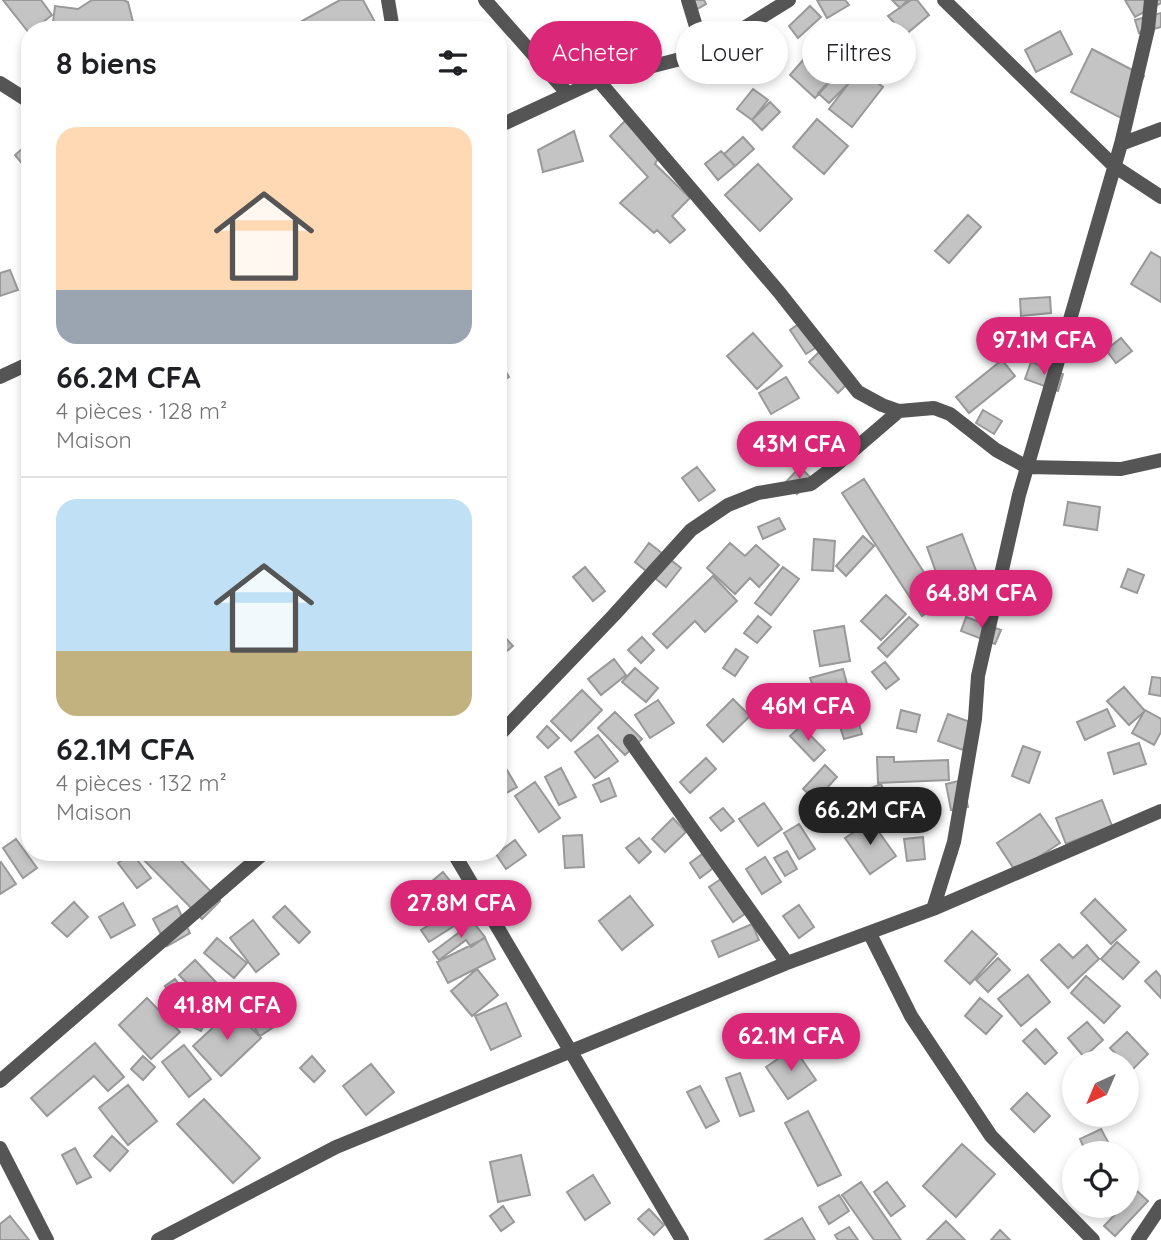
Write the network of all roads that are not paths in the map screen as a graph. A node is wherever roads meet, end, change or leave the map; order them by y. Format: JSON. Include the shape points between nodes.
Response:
{"nodes":[{"id":1,"x":388,"y":0,"type":"edge"},
{"id":2,"x":485,"y":0,"type":"edge"},
{"id":3,"x":688,"y":0,"type":"edge"},
{"id":4,"x":789,"y":0,"type":"edge"},
{"id":5,"x":944,"y":0,"type":"edge"},
{"id":6,"x":1151,"y":0,"type":"edge"},
{"id":7,"x":392,"y":21,"type":"edge"},
{"id":8,"x":504,"y":21,"type":"edge"},
{"id":9,"x":694,"y":21,"type":"edge"},
{"id":10,"x":755,"y":21,"type":"edge"},
{"id":11,"x":507,"y":25,"type":"edge"},
{"id":12,"x":0,"y":83,"type":"edge"},
{"id":13,"x":589,"y":84,"type":"edge"},
{"id":14,"x":601,"y":84,"type":"edge"},
{"id":15,"x":568,"y":94,"type":"junction"},
{"id":16,"x":21,"y":96,"type":"edge"},
{"id":17,"x":507,"y":122,"type":"edge"},
{"id":18,"x":1161,"y":129,"type":"edge"},
{"id":19,"x":1121,"y":144,"type":"junction"},
{"id":20,"x":1114,"y":166,"type":"junction"},
{"id":21,"x":1161,"y":197,"type":"edge"},
{"id":22,"x":21,"y":367,"type":"edge"},
{"id":23,"x":0,"y":377,"type":"edge"},
{"id":24,"x":899,"y":411,"type":"junction"},
{"id":25,"x":1161,"y":460,"type":"edge"},
{"id":26,"x":1027,"y":467,"type":"junction"},
{"id":27,"x":507,"y":727,"type":"edge"},
{"id":28,"x":630,"y":741,"type":"dead end"},
{"id":29,"x":1161,"y":811,"type":"edge"},
{"id":30,"x":254,"y":861,"type":"edge"},
{"id":31,"x":458,"y":861,"type":"edge"},
{"id":32,"x":933,"y":909,"type":"junction"},
{"id":33,"x":870,"y":934,"type":"junction"},
{"id":34,"x":787,"y":963,"type":"junction"},
{"id":35,"x":571,"y":1052,"type":"junction"},
{"id":36,"x":0,"y":1081,"type":"edge"},
{"id":37,"x":0,"y":1148,"type":"edge"},
{"id":38,"x":1161,"y":1206,"type":"edge"},
{"id":39,"x":47,"y":1240,"type":"edge"},
{"id":40,"x":158,"y":1240,"type":"edge"},
{"id":41,"x":682,"y":1240,"type":"edge"},
{"id":42,"x":1093,"y":1240,"type":"edge"},
{"id":43,"x":1139,"y":1240,"type":"edge"}],
"edges":[{"from":1,"to":7,"type":"street"},
{"from":2,"to":8,"type":"street"},
{"from":3,"to":9,"type":"street"},
{"from":4,"to":10,"type":"street"},
{"from":5,"to":20,"type":"street"},
{"from":6,"to":19,"type":"street"},
{"from":11,"to":15,"type":"street"},
{"from":12,"to":16,"type":"street"},
{"from":13,"to":15,"type":"street"},
{"from":14,"to":24,"type":"street","via":[[858,392]]},
{"from":15,"to":17,"type":"street"},
{"from":18,"to":19,"type":"street"},
{"from":19,"to":20,"type":"street"},
{"from":20,"to":21,"type":"street"},
{"from":20,"to":26,"type":"street"},
{"from":22,"to":23,"type":"street"},
{"from":24,"to":26,"type":"street","via":[[934,408],[950,414],[996,450]]},
{"from":24,"to":27,"type":"street","via":[[811,484],[758,493],[728,505],[691,530]]},
{"from":25,"to":26,"type":"street","via":[[1121,469]]},
{"from":26,"to":32,"type":"street","via":[[978,676],[954,842]]},
{"from":28,"to":34,"type":"street"},
{"from":29,"to":32,"type":"street"},
{"from":30,"to":36,"type":"street"},
{"from":31,"to":35,"type":"street"},
{"from":32,"to":33,"type":"street"},
{"from":33,"to":34,"type":"street"},
{"from":33,"to":42,"type":"street","via":[[911,1016],[991,1136]]},
{"from":34,"to":35,"type":"street"},
{"from":35,"to":40,"type":"street","via":[[336,1147]]},
{"from":35,"to":41,"type":"street"},
{"from":37,"to":39,"type":"street"},
{"from":38,"to":43,"type":"street"}]}
